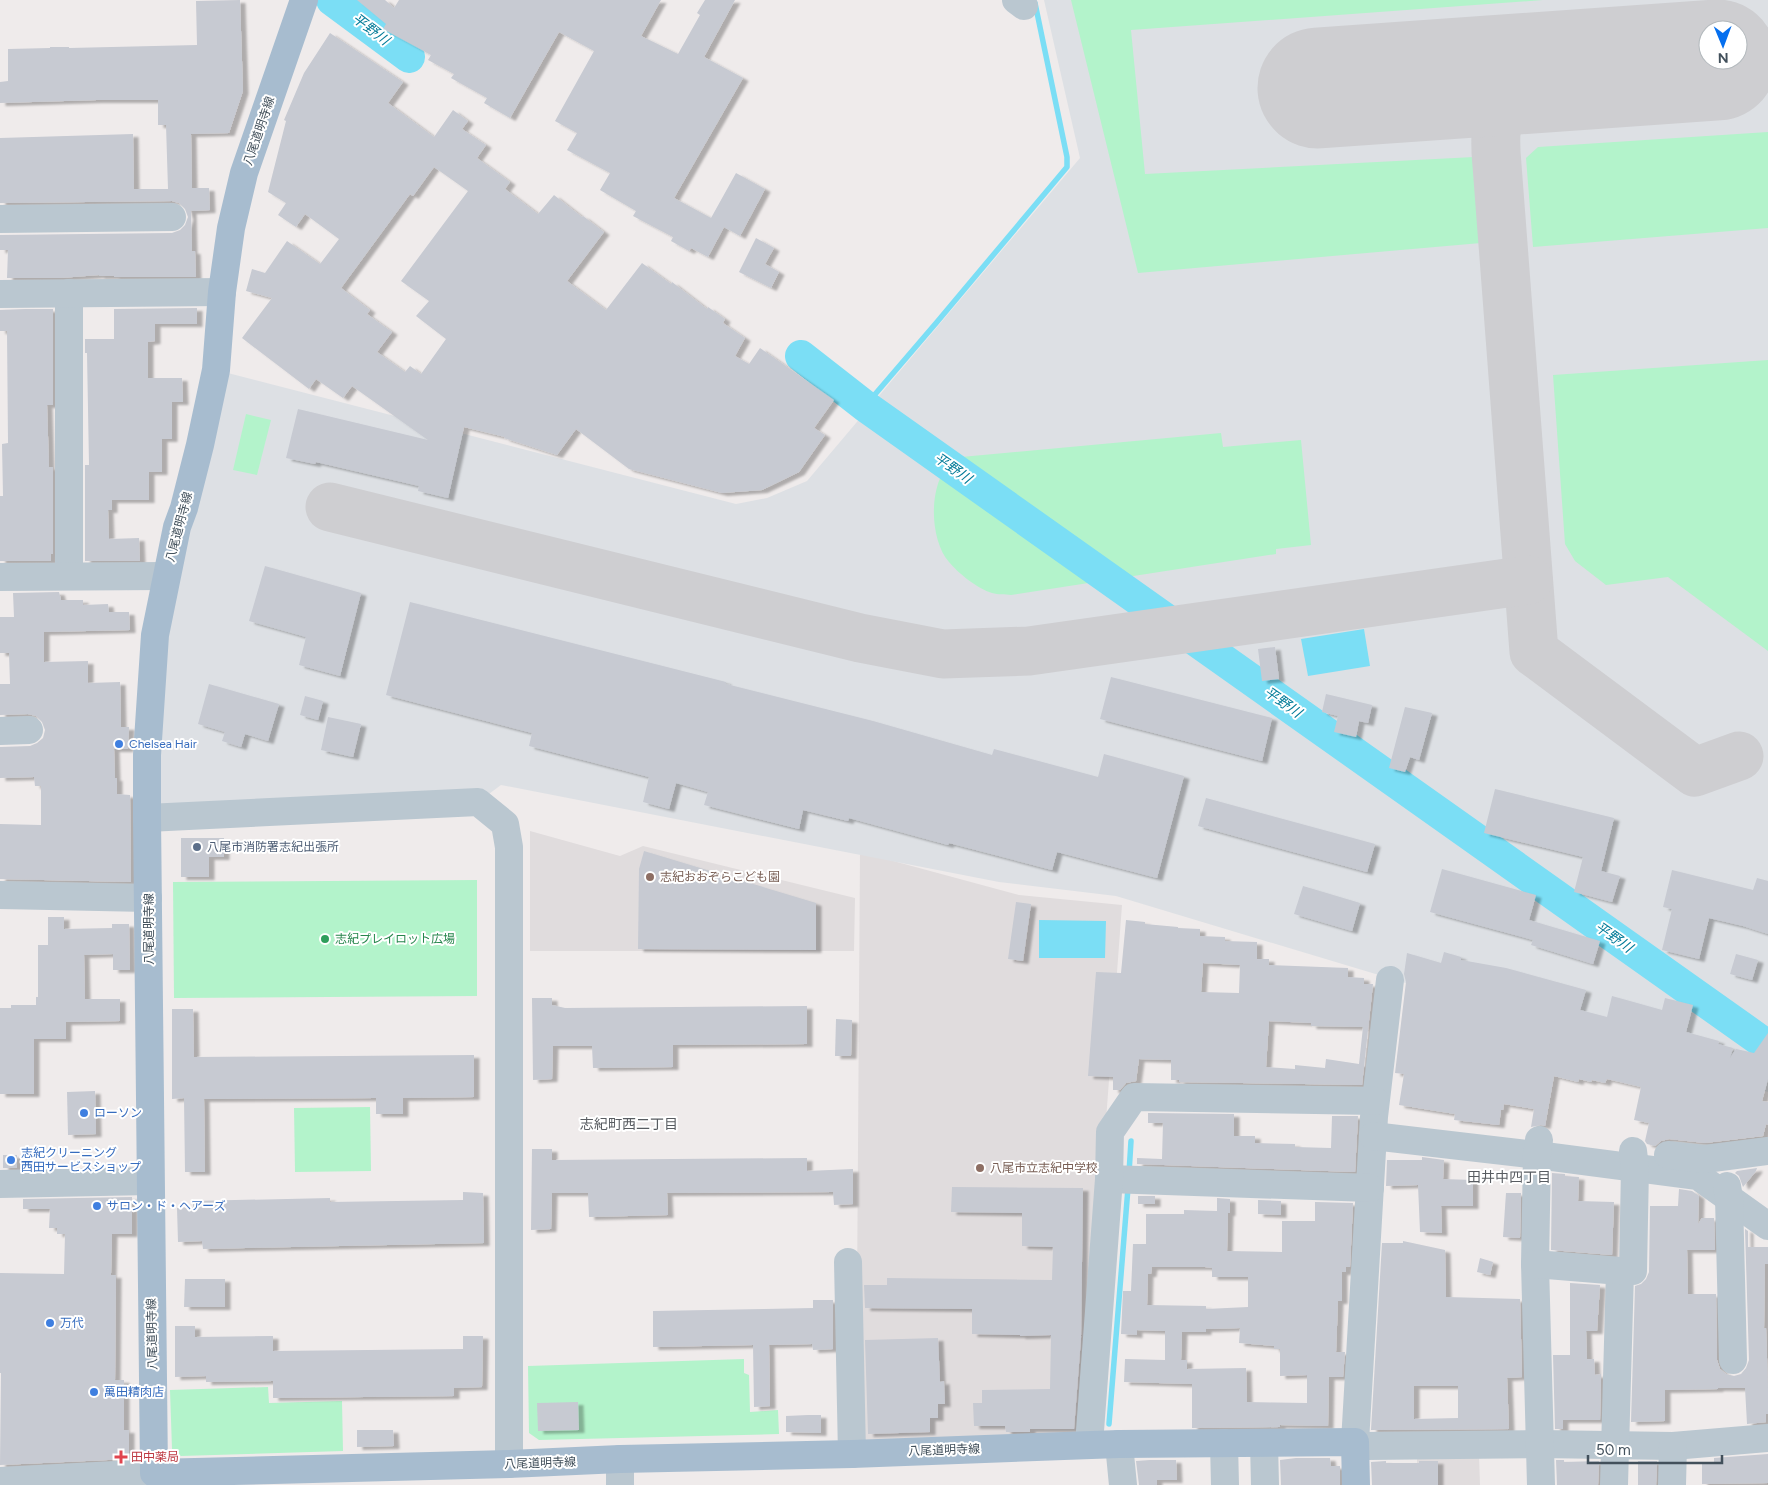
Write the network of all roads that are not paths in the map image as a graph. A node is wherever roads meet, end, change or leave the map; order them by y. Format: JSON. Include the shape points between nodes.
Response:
{"nodes":[{"id":1,"x":304,"y":0,"type":"edge"},
{"id":2,"x":172,"y":217,"type":"dead end"},
{"id":3,"x":0,"y":219,"type":"edge"},
{"id":4,"x":222,"y":292,"type":"junction"},
{"id":5,"x":69,"y":293,"type":"junction"},
{"id":6,"x":0,"y":294,"type":"edge"},
{"id":7,"x":69,"y":576,"type":"junction"},
{"id":8,"x":166,"y":576,"type":"junction"},
{"id":9,"x":0,"y":577,"type":"edge"},
{"id":10,"x":29,"y":730,"type":"dead end"},
{"id":11,"x":0,"y":731,"type":"edge"},
{"id":12,"x":147,"y":818,"type":"junction"},
{"id":13,"x":0,"y":895,"type":"edge"},
{"id":14,"x":148,"y":898,"type":"junction"},
{"id":15,"x":1390,"y":980,"type":"dead end"},
{"id":16,"x":1374,"y":1118,"type":"junction"},
{"id":17,"x":1538,"y":1148,"type":"junction"},
{"id":18,"x":1768,"y":1151,"type":"edge"},
{"id":19,"x":1705,"y":1159,"type":"junction"},
{"id":20,"x":1634,"y":1160,"type":"junction"},
{"id":21,"x":1109,"y":1179,"type":"junction"},
{"id":22,"x":150,"y":1181,"type":"junction"},
{"id":23,"x":0,"y":1184,"type":"edge"},
{"id":24,"x":1370,"y":1188,"type":"junction"},
{"id":25,"x":1729,"y":1198,"type":"junction"},
{"id":26,"x":1768,"y":1226,"type":"edge"},
{"id":27,"x":848,"y":1262,"type":"dead end"},
{"id":28,"x":1536,"y":1264,"type":"junction"},
{"id":29,"x":1620,"y":1271,"type":"junction"},
{"id":30,"x":1733,"y":1360,"type":"dead end"},
{"id":31,"x":1768,"y":1438,"type":"edge"},
{"id":32,"x":1356,"y":1442,"type":"junction"},
{"id":33,"x":1224,"y":1443,"type":"junction"},
{"id":34,"x":1264,"y":1443,"type":"junction"},
{"id":35,"x":1090,"y":1444,"type":"junction"},
{"id":36,"x":1120,"y":1444,"type":"junction"},
{"id":37,"x":1540,"y":1444,"type":"junction"},
{"id":38,"x":1615,"y":1444,"type":"junction"},
{"id":39,"x":1672,"y":1446,"type":"junction"},
{"id":40,"x":852,"y":1454,"type":"junction"},
{"id":41,"x":506,"y":1471,"type":"edge"},
{"id":42,"x":620,"y":1472,"type":"edge"},
{"id":43,"x":154,"y":1473,"type":"junction"},
{"id":44,"x":0,"y":1481,"type":"edge"},
{"id":45,"x":1124,"y":1485,"type":"edge"},
{"id":46,"x":1225,"y":1485,"type":"edge"},
{"id":47,"x":1265,"y":1485,"type":"edge"},
{"id":48,"x":1356,"y":1485,"type":"edge"},
{"id":49,"x":1541,"y":1485,"type":"edge"},
{"id":50,"x":1614,"y":1485,"type":"edge"},
{"id":51,"x":1672,"y":1485,"type":"edge"}],
"edges":[{"from":1,"to":4,"type":"main road","name":"八尾道明寺線","via":[[244,173],[230,228]]},
{"from":2,"to":3,"type":"street"},
{"from":4,"to":5,"type":"street"},
{"from":4,"to":8,"type":"main road","name":"八尾道明寺線","via":[[216,370]]},
{"from":5,"to":6,"type":"street"},
{"from":5,"to":7,"type":"street"},
{"from":7,"to":8,"type":"street"},
{"from":7,"to":9,"type":"street"},
{"from":8,"to":12,"type":"main road","name":"八尾道明寺線","via":[[155,635],[147,755]]},
{"from":10,"to":11,"type":"street"},
{"from":12,"to":14,"type":"main road","name":"八尾道明寺線"},
{"from":12,"to":41,"type":"street","via":[[478,802],[505,824],[509,847]]},
{"from":13,"to":14,"type":"street"},
{"from":14,"to":22,"type":"main road","name":"八尾道明寺線"},
{"from":15,"to":16,"type":"street"},
{"from":16,"to":17,"type":"street","via":[[1462,1138]]},
{"from":16,"to":21,"type":"street","via":[[1134,1097],[1110,1132]]},
{"from":16,"to":24,"type":"street"},
{"from":17,"to":20,"type":"street"},
{"from":17,"to":28,"type":"street"},
{"from":18,"to":19,"type":"street"},
{"from":19,"to":20,"type":"street"},
{"from":19,"to":25,"type":"street","via":[[1726,1177]]},
{"from":20,"to":25,"type":"street","via":[[1698,1176]]},
{"from":20,"to":29,"type":"street","via":[[1632,1271]]},
{"from":21,"to":24,"type":"street"},
{"from":21,"to":35,"type":"street"},
{"from":22,"to":23,"type":"street"},
{"from":22,"to":43,"type":"main road","name":"八尾道明寺線"},
{"from":24,"to":32,"type":"street"},
{"from":25,"to":26,"type":"street"},
{"from":25,"to":30,"type":"street"},
{"from":27,"to":40,"type":"street"},
{"from":28,"to":29,"type":"street"},
{"from":28,"to":37,"type":"street"},
{"from":29,"to":38,"type":"street"},
{"from":31,"to":39,"type":"street"},
{"from":32,"to":34,"type":"main road","name":"八尾道明寺線"},
{"from":32,"to":37,"type":"street","via":[[1367,1446]]},
{"from":32,"to":48,"type":"main road"},
{"from":33,"to":34,"type":"main road","name":"八尾道明寺線"},
{"from":33,"to":36,"type":"main road","name":"八尾道明寺線"},
{"from":33,"to":46,"type":"street"},
{"from":34,"to":47,"type":"street"},
{"from":35,"to":36,"type":"main road","name":"八尾道明寺線"},
{"from":35,"to":40,"type":"main road","name":"八尾道明寺線"},
{"from":36,"to":45,"type":"street"},
{"from":37,"to":38,"type":"street"},
{"from":37,"to":49,"type":"street"},
{"from":38,"to":39,"type":"street"},
{"from":38,"to":50,"type":"street"},
{"from":39,"to":51,"type":"street"},
{"from":40,"to":42,"type":"main road","name":"八尾道明寺線"},
{"from":41,"to":42,"type":"main road","name":"八尾道明寺線"},
{"from":41,"to":43,"type":"main road","name":"八尾道明寺線"},
{"from":43,"to":44,"type":"street"}]}
